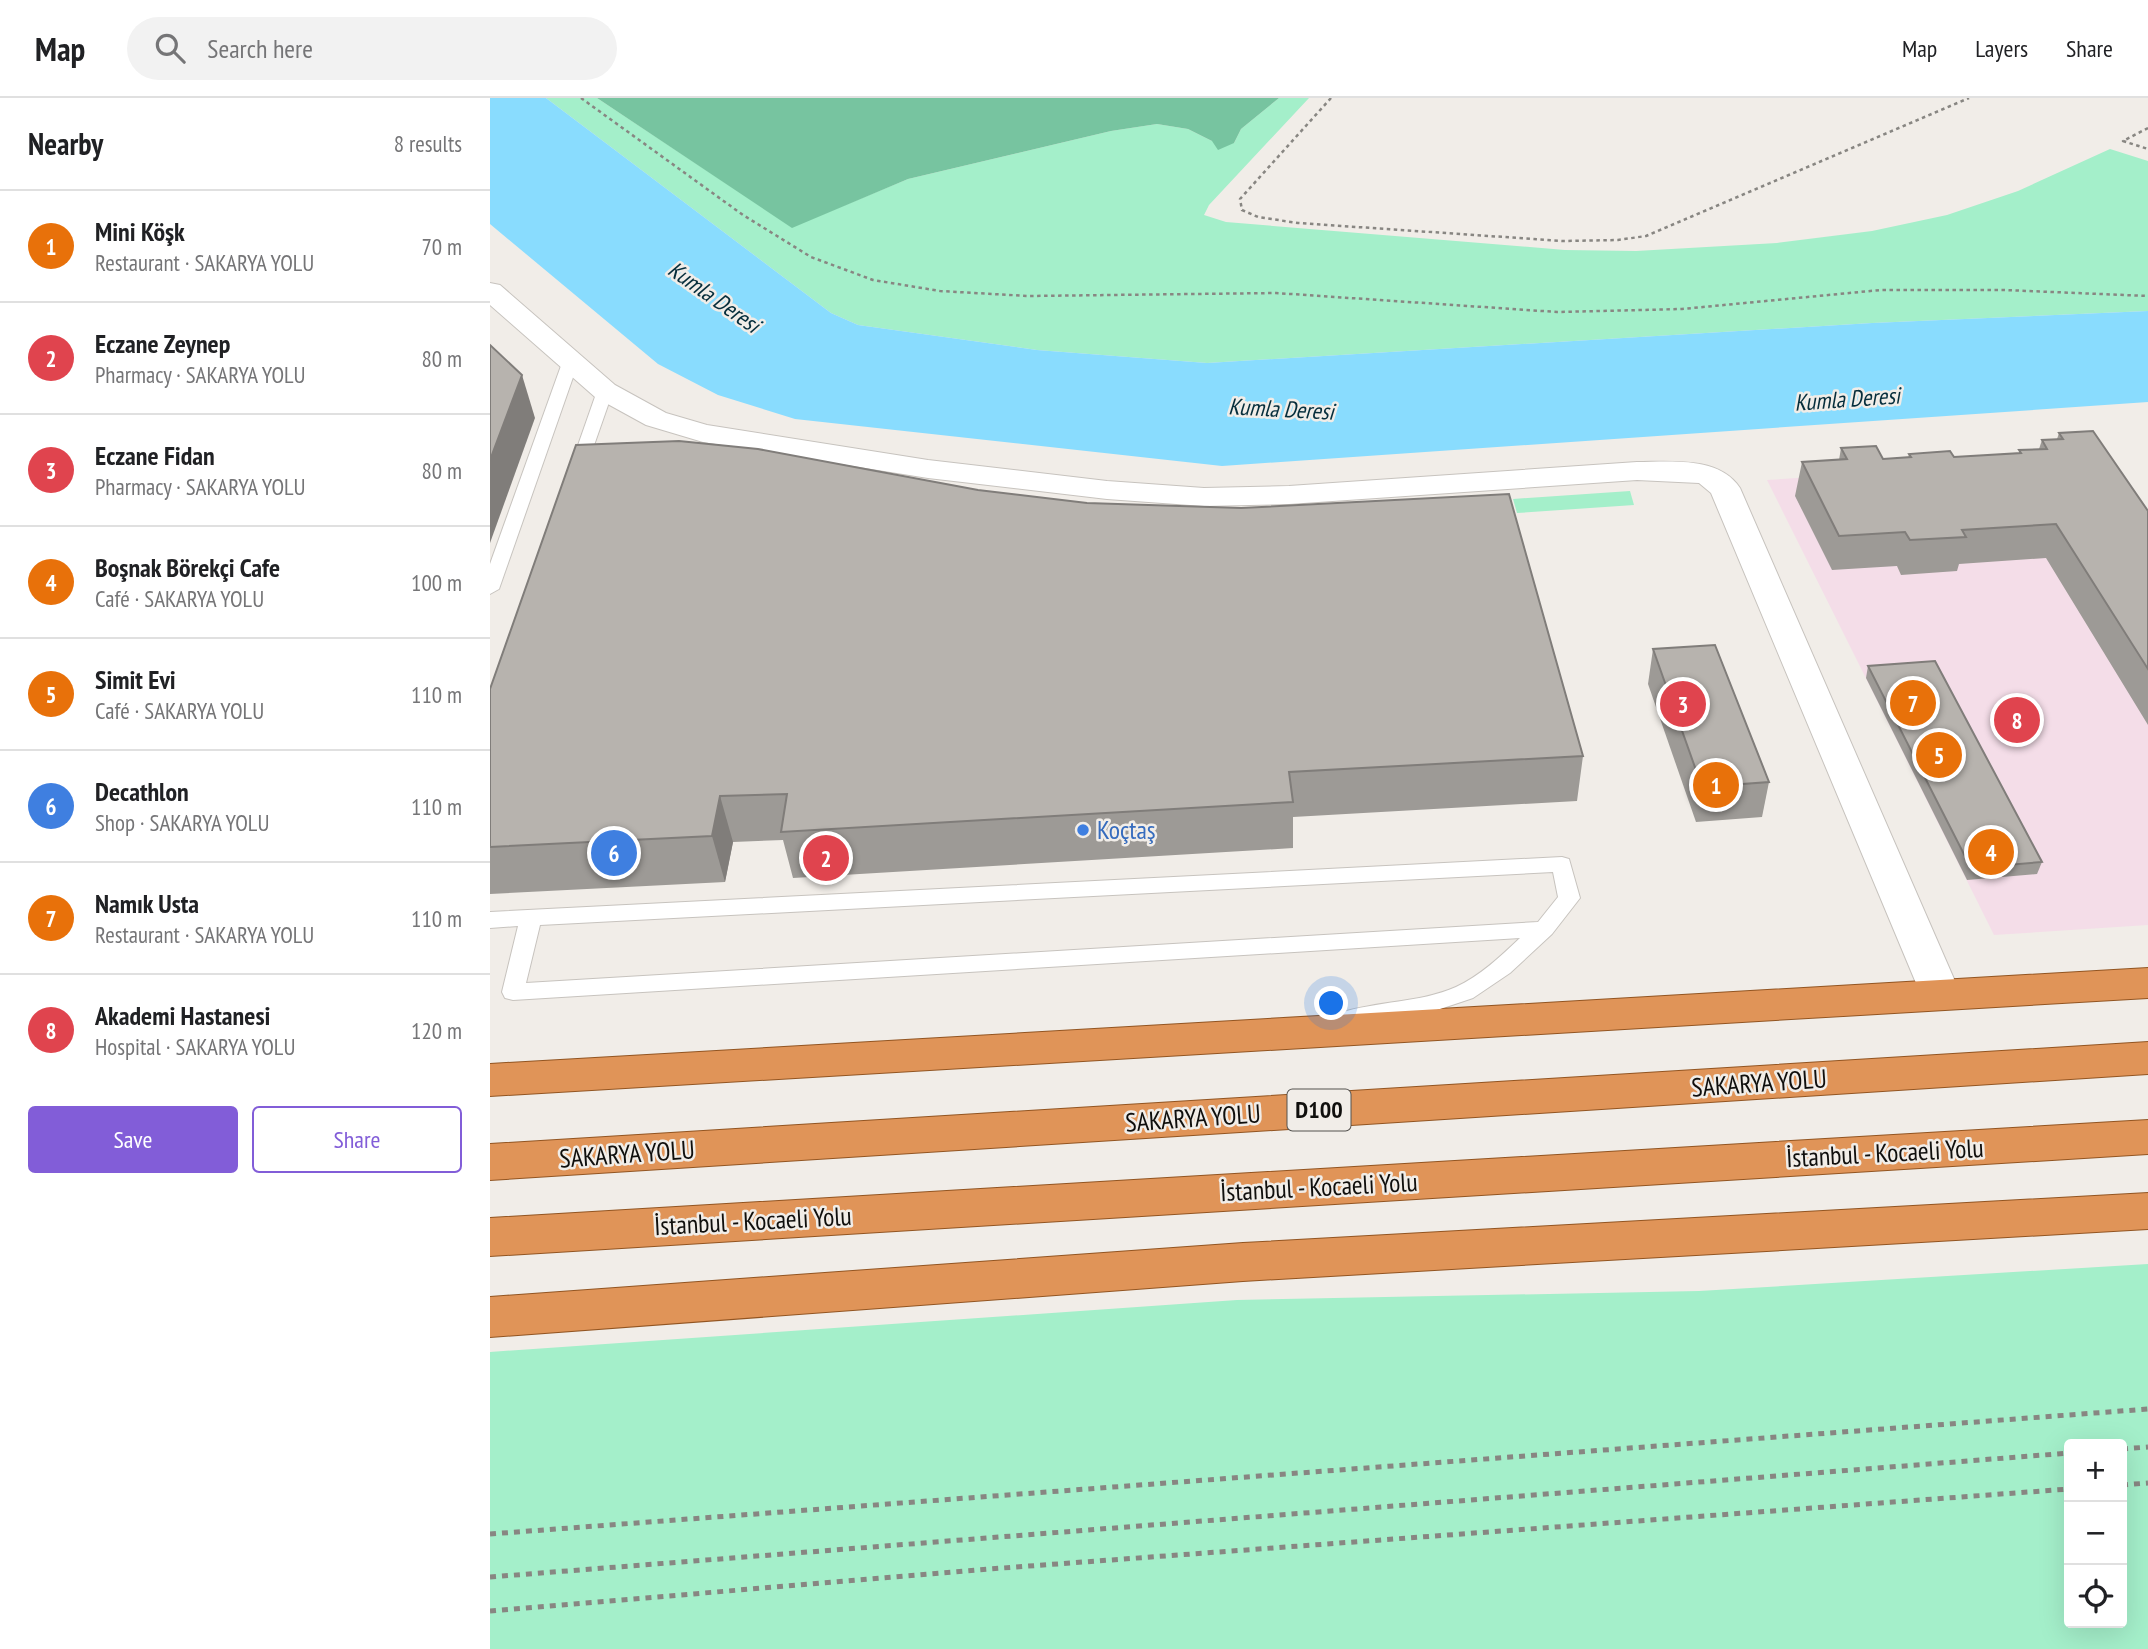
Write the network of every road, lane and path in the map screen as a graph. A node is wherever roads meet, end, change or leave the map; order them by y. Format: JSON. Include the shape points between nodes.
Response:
{"nodes":[{"id":1,"x":581,"y":98,"type":"edge"},
{"id":2,"x":1331,"y":98,"type":"edge"},
{"id":3,"x":1969,"y":98,"type":"edge"},
{"id":4,"x":2148,"y":128,"type":"edge"},
{"id":5,"x":2148,"y":149,"type":"edge"},
{"id":6,"x":490,"y":291,"type":"edge"},
{"id":7,"x":2148,"y":296,"type":"edge"},
{"id":8,"x":570,"y":363,"type":"junction"},
{"id":9,"x":605,"y":391,"type":"junction"},
{"id":10,"x":573,"y":483,"type":"edge"},
{"id":11,"x":490,"y":589,"type":"edge"},
{"id":12,"x":531,"y":918,"type":"junction"},
{"id":13,"x":490,"y":920,"type":"edge"},
{"id":14,"x":1544,"y":929,"type":"junction"},
{"id":15,"x":2148,"y":983,"type":"edge"},
{"id":16,"x":1941,"y":995,"type":"junction"},
{"id":17,"x":1288,"y":1034,"type":"junction"},
{"id":18,"x":2148,"y":1058,"type":"edge"},
{"id":19,"x":490,"y":1080,"type":"edge"},
{"id":20,"x":2148,"y":1137,"type":"edge"},
{"id":21,"x":490,"y":1162,"type":"edge"},
{"id":22,"x":2148,"y":1211,"type":"edge"},
{"id":23,"x":490,"y":1237,"type":"edge"},
{"id":24,"x":490,"y":1317,"type":"edge"},
{"id":25,"x":2148,"y":1409,"type":"edge"},
{"id":26,"x":2148,"y":1447,"type":"edge"},
{"id":27,"x":2127,"y":1449,"type":"edge"},
{"id":28,"x":2064,"y":1453,"type":"edge"},
{"id":29,"x":2148,"y":1483,"type":"edge"},
{"id":30,"x":2127,"y":1485,"type":"edge"},
{"id":31,"x":2064,"y":1489,"type":"edge"},
{"id":32,"x":490,"y":1534,"type":"edge"},
{"id":33,"x":490,"y":1577,"type":"edge"},
{"id":34,"x":490,"y":1611,"type":"edge"}],
"edges":[{"from":1,"to":7,"type":"path","via":[[743,215],[811,257],[873,280],[940,292],[1028,296],[1276,293],[1557,312],[1682,309],[1881,290]]},
{"from":2,"to":3,"type":"path","via":[[1240,199],[1242,210],[1298,223],[1563,241],[1646,236]]},
{"from":4,"to":5,"type":"path","via":[[2123,141]]},
{"from":6,"to":8,"type":"street"},
{"from":8,"to":9,"type":"street"},
{"from":8,"to":11,"type":"lane"},
{"from":9,"to":10,"type":"lane"},
{"from":9,"to":16,"type":"street","via":[[656,419],[703,433],[928,469],[1107,490],[1204,497],[1289,495],[1637,471],[1708,475],[1724,488]]},
{"from":12,"to":13,"type":"lane"},
{"from":12,"to":14,"type":"lane","via":[[1562,864],[1569,898]]},
{"from":12,"to":14,"type":"lane","via":[[513,992]]},
{"from":14,"to":17,"type":"lane","via":[[1502,967],[1465,992]]},
{"from":15,"to":16,"type":"highway"},
{"from":16,"to":17,"type":"highway"},
{"from":17,"to":19,"type":"highway"},
{"from":18,"to":21,"type":"highway","name":"SAKARYA YOLU","number":"D100"},
{"from":20,"to":23,"type":"highway","name":"İstanbul - Kocaeli Yolu"},
{"from":22,"to":24,"type":"highway","via":[[1243,1262]]},
{"from":25,"to":32,"type":"path"},
{"from":26,"to":27,"type":"path"},
{"from":28,"to":33,"type":"path"},
{"from":29,"to":30,"type":"path"},
{"from":31,"to":34,"type":"path","via":[[975,1570]]}]}
